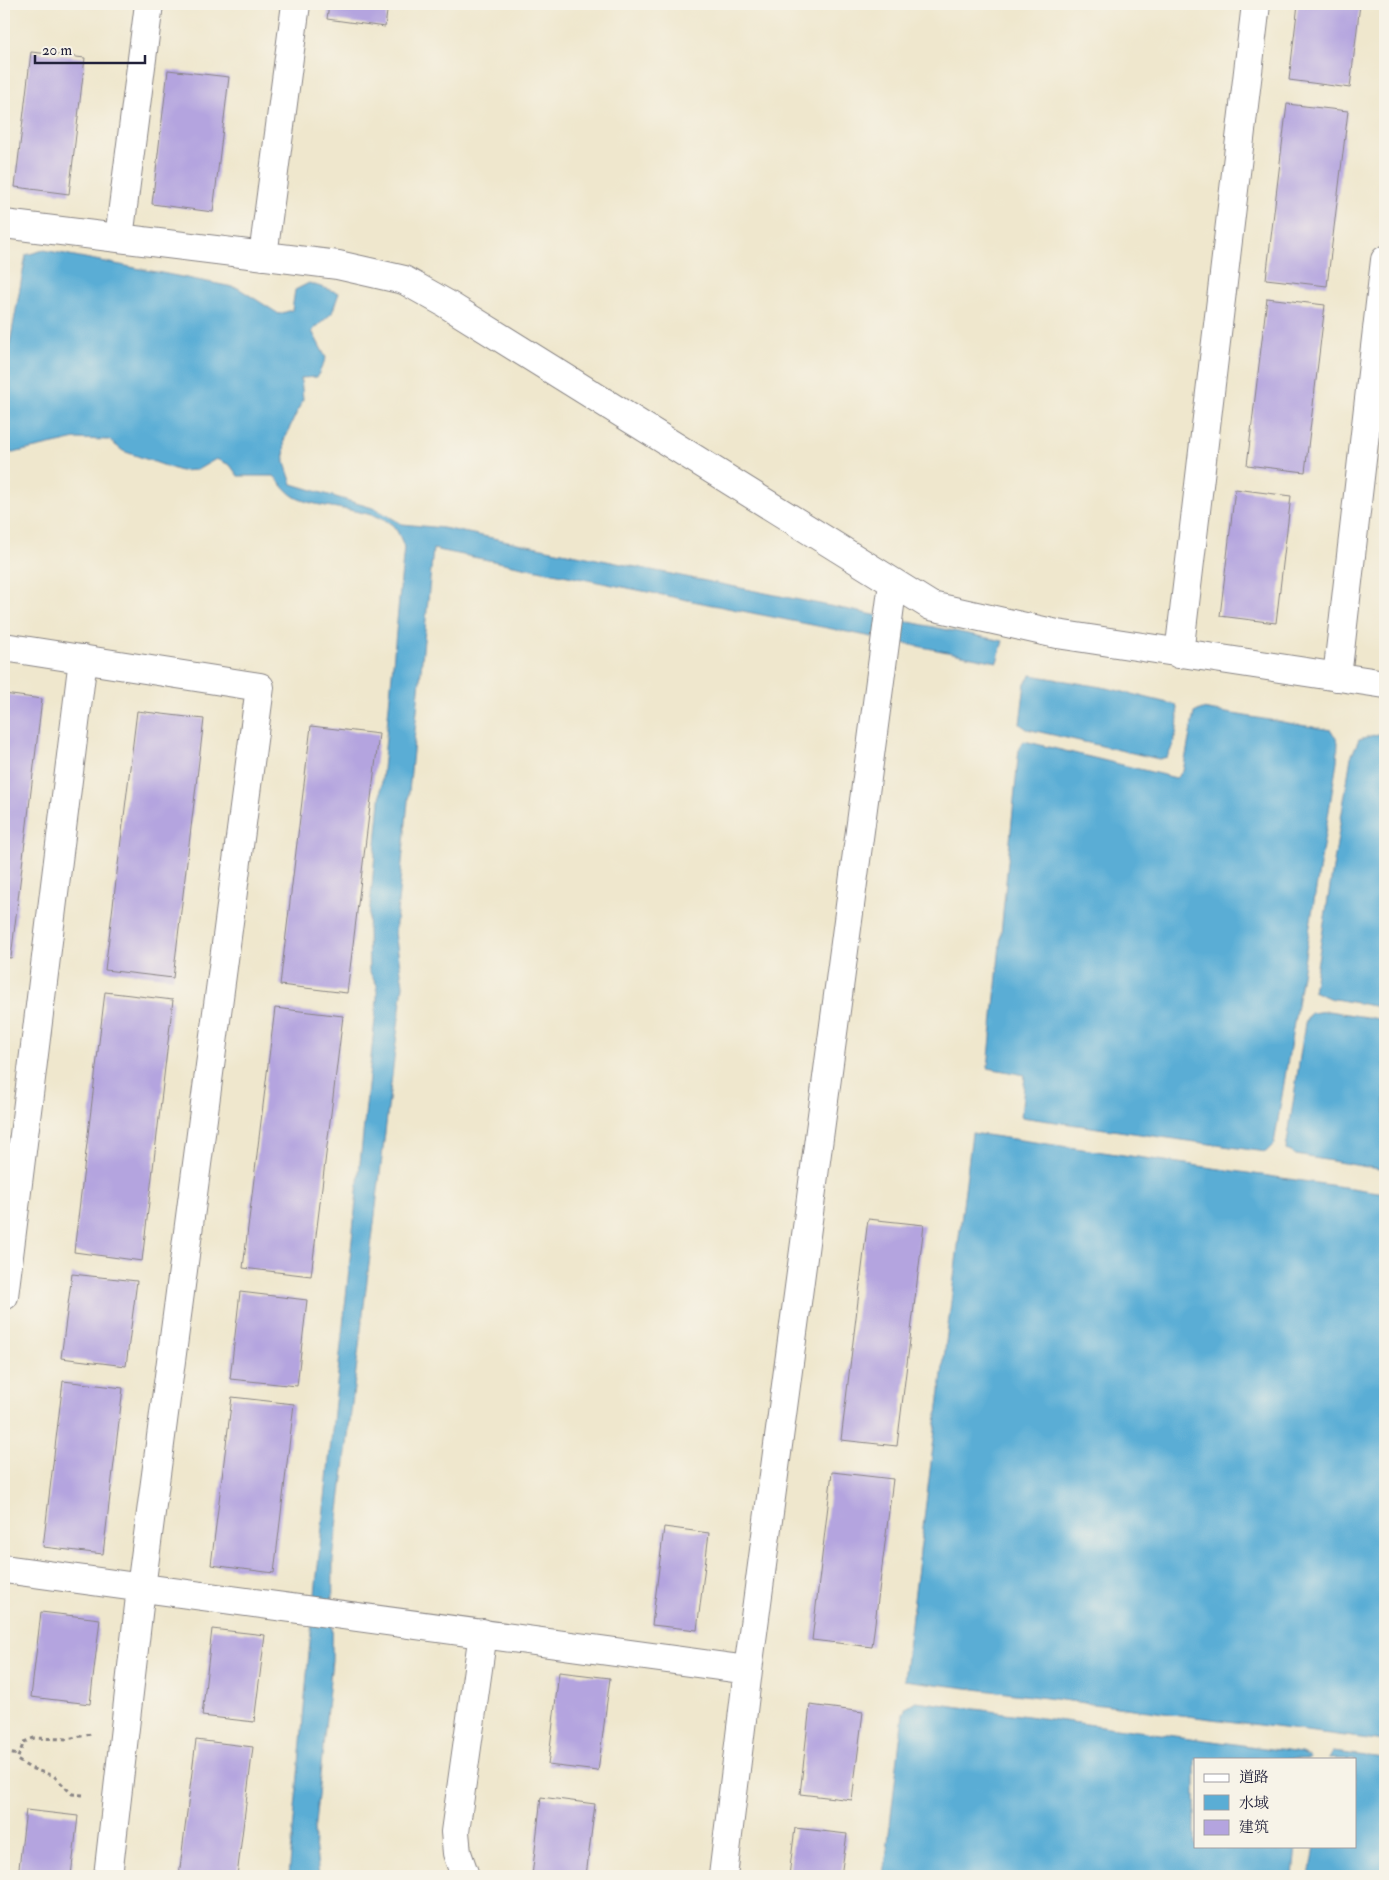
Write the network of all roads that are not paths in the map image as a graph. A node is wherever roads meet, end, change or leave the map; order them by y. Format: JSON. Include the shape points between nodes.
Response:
{"nodes":[{"id":1,"x":149,"y":4,"type":"edge"},
{"id":2,"x":296,"y":4,"type":"edge"},
{"id":3,"x":1256,"y":4,"type":"edge"},
{"id":4,"x":4,"y":224,"type":"edge"},
{"id":5,"x":119,"y":238,"type":"junction"},
{"id":6,"x":263,"y":256,"type":"junction"},
{"id":7,"x":1385,"y":260,"type":"edge"},
{"id":8,"x":893,"y":583,"type":"junction"},
{"id":9,"x":4,"y":647,"type":"edge"},
{"id":10,"x":1179,"y":654,"type":"junction"},
{"id":11,"x":83,"y":659,"type":"junction"},
{"id":12,"x":1337,"y":677,"type":"junction"},
{"id":13,"x":1385,"y":684,"type":"edge"},
{"id":14,"x":4,"y":1296,"type":"edge"},
{"id":15,"x":4,"y":1569,"type":"edge"},
{"id":16,"x":141,"y":1588,"type":"junction"},
{"id":17,"x":484,"y":1633,"type":"junction"},
{"id":18,"x":748,"y":1670,"type":"junction"},
{"id":19,"x":108,"y":1876,"type":"edge"},
{"id":20,"x":465,"y":1876,"type":"edge"},
{"id":21,"x":723,"y":1876,"type":"edge"}],
"edges":[{"from":1,"to":5,"type":"street"},
{"from":2,"to":6,"type":"street"},
{"from":3,"to":10,"type":"street"},
{"from":4,"to":5,"type":"street"},
{"from":5,"to":6,"type":"street"},
{"from":6,"to":8,"type":"street","via":[[338,265],[404,280]]},
{"from":7,"to":12,"type":"street"},
{"from":8,"to":10,"type":"street","via":[[932,606],[1056,634]]},
{"from":8,"to":18,"type":"street"},
{"from":9,"to":11,"type":"street"},
{"from":10,"to":12,"type":"street"},
{"from":11,"to":14,"type":"street"},
{"from":11,"to":16,"type":"street","via":[[260,687]]},
{"from":12,"to":13,"type":"street"},
{"from":15,"to":16,"type":"street"},
{"from":16,"to":17,"type":"street"},
{"from":16,"to":19,"type":"street"},
{"from":17,"to":18,"type":"street"},
{"from":17,"to":20,"type":"street","via":[[456,1832],[457,1853]]},
{"from":18,"to":21,"type":"street"}]}
